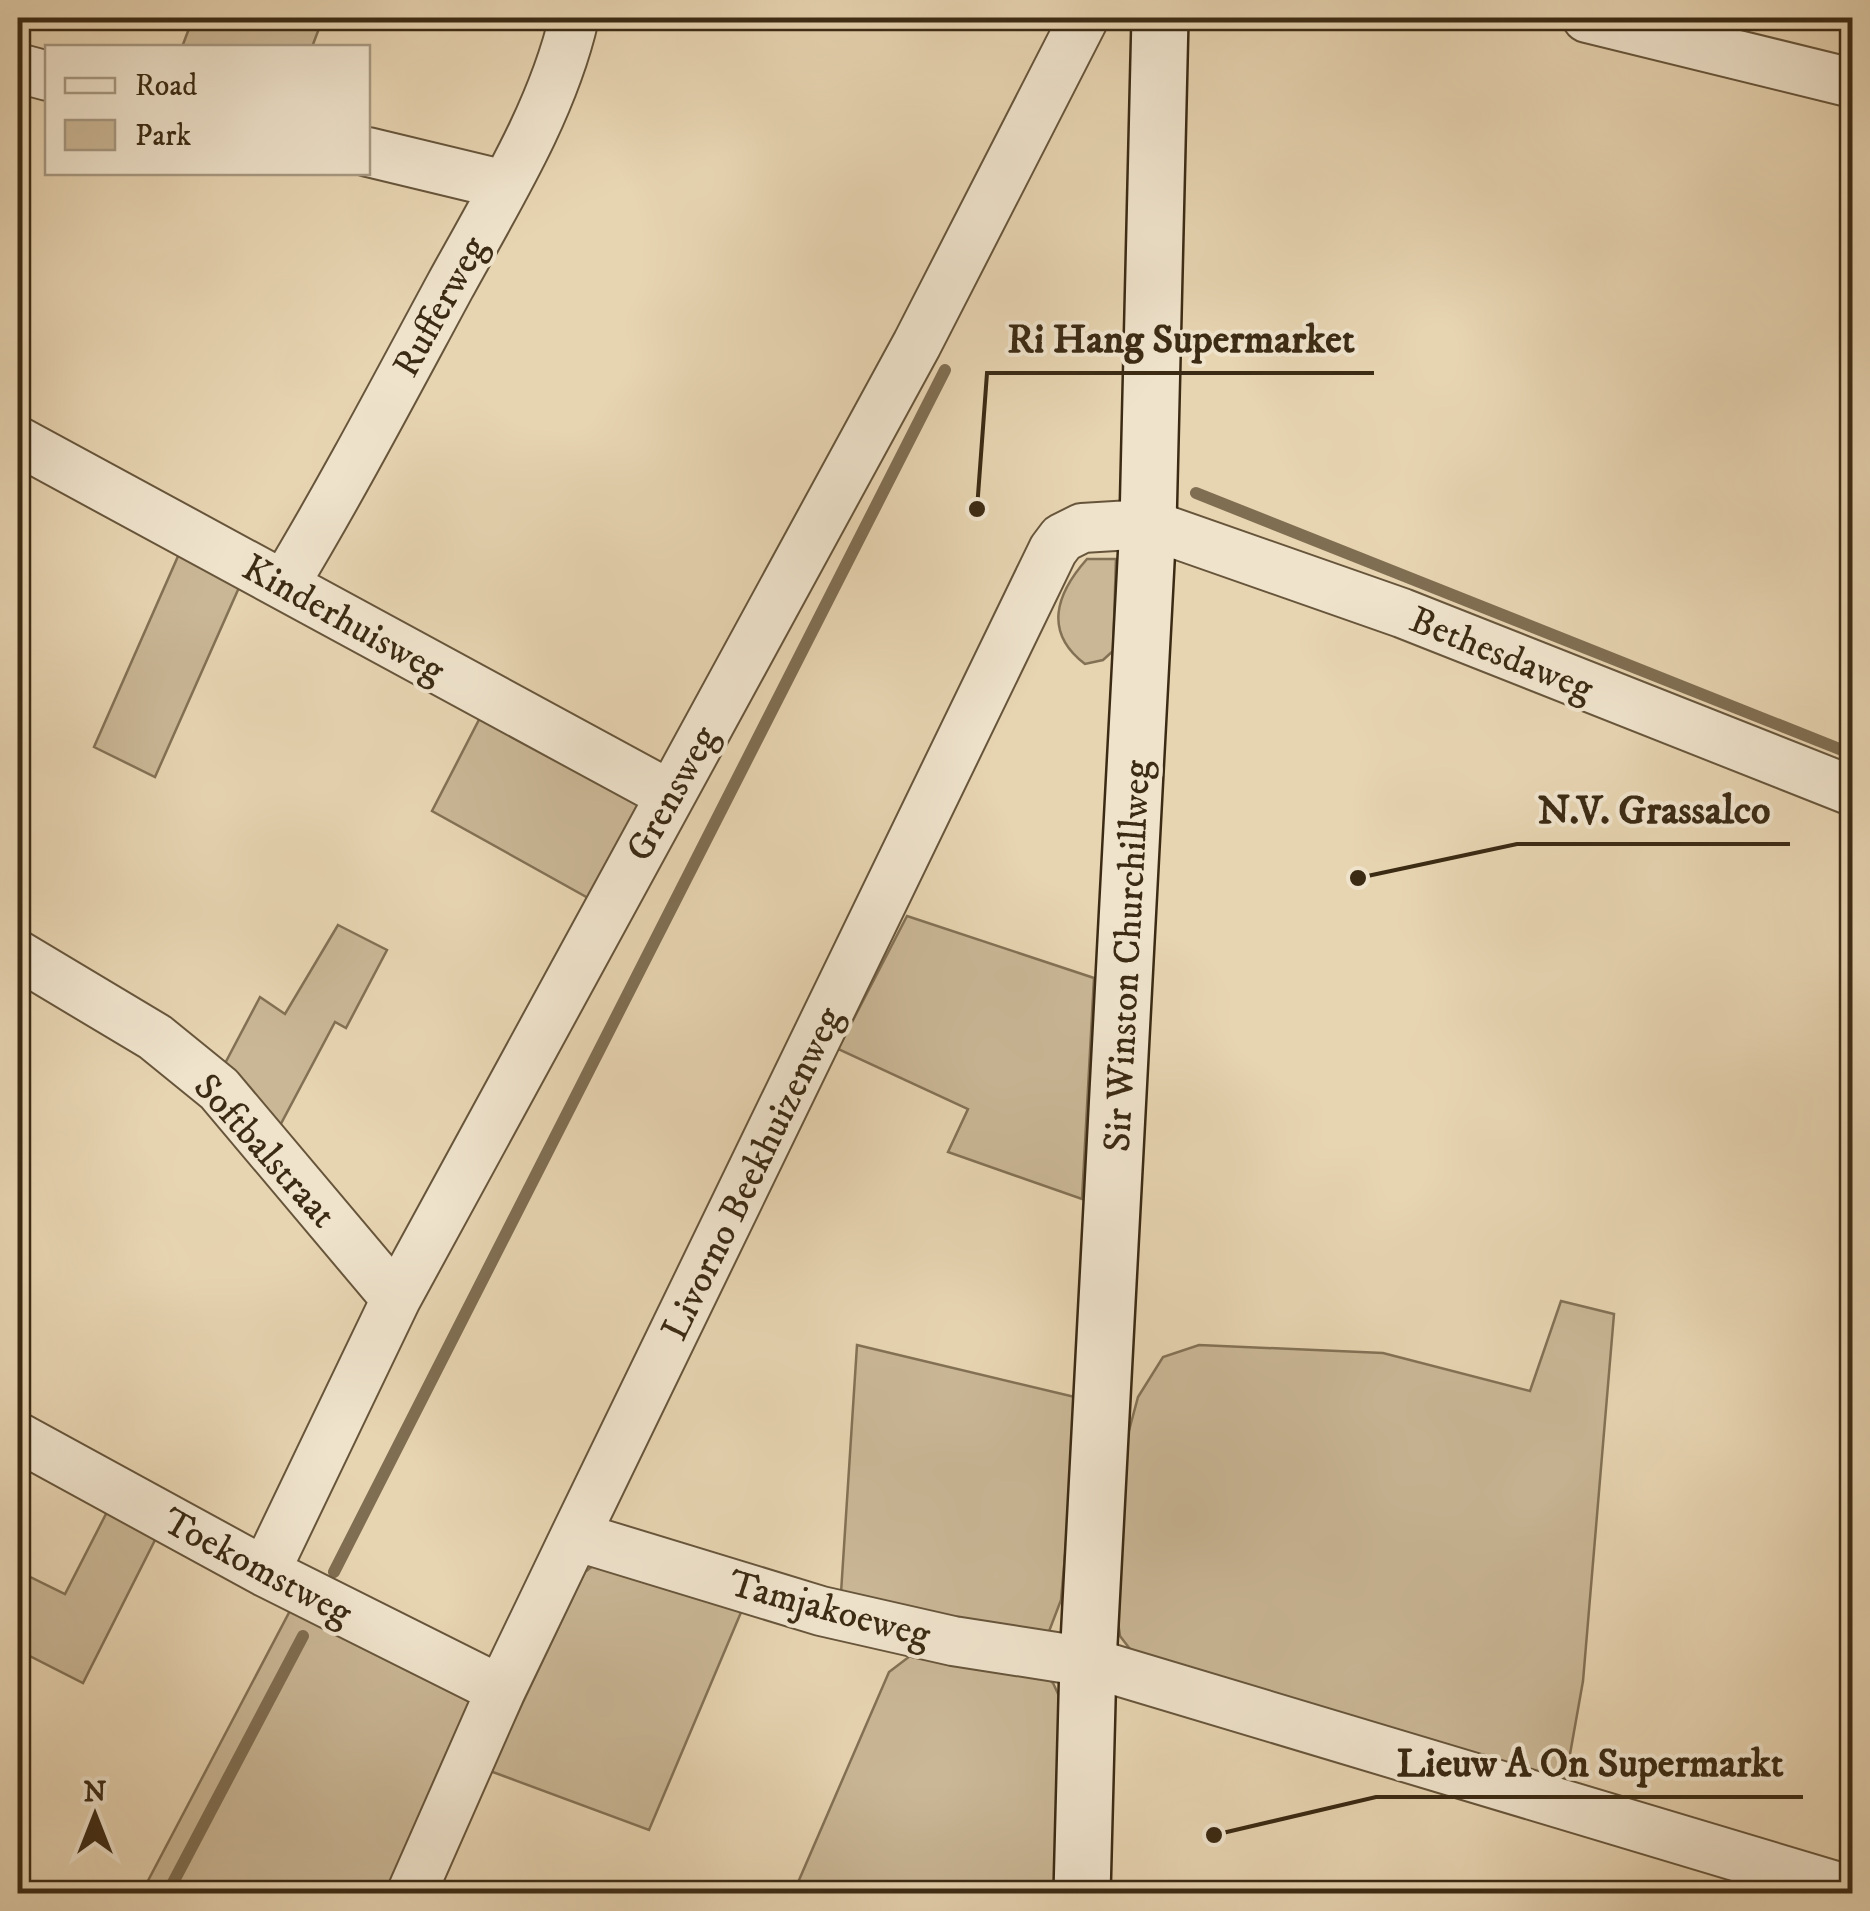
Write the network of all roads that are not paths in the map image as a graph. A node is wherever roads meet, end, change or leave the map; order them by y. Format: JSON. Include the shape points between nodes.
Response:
{"nodes":[{"id":1,"x":574,"y":18,"type":"edge"},
{"id":2,"x":1084,"y":18,"type":"edge"},
{"id":3,"x":1160,"y":18,"type":"edge"},
{"id":4,"x":1587,"y":18,"type":"edge"},
{"id":5,"x":18,"y":68,"type":"edge"},
{"id":6,"x":45,"y":75,"type":"edge"},
{"id":7,"x":1852,"y":83,"type":"edge"},
{"id":8,"x":370,"y":152,"type":"edge"},
{"id":9,"x":505,"y":185,"type":"junction"},
{"id":10,"x":18,"y":440,"type":"edge"},
{"id":11,"x":1148,"y":524,"type":"junction"},
{"id":12,"x":284,"y":585,"type":"junction"},
{"id":13,"x":1852,"y":792,"type":"edge"},
{"id":14,"x":670,"y":795,"type":"junction"},
{"id":15,"x":18,"y":955,"type":"edge"},
{"id":16,"x":396,"y":1299,"type":"junction"},
{"id":17,"x":21,"y":1447,"type":"edge"},
{"id":18,"x":576,"y":1536,"type":"junction"},
{"id":19,"x":265,"y":1572,"type":"junction"},
{"id":20,"x":1088,"y":1662,"type":"junction"},
{"id":21,"x":502,"y":1690,"type":"junction"},
{"id":22,"x":1852,"y":1891,"type":"edge"},
{"id":23,"x":412,"y":1894,"type":"edge"},
{"id":24,"x":1082,"y":1894,"type":"edge"}],
"edges":[{"from":1,"to":9,"type":"street","name":"Rufferweg","via":[[566,56]]},
{"from":2,"to":14,"type":"street","name":"Grensweg","via":[[917,344]]},
{"from":3,"to":11,"type":"street","name":"Sir Winston Churchillweg"},
{"from":4,"to":7,"type":"street"},
{"from":5,"to":6,"type":"street"},
{"from":8,"to":9,"type":"street"},
{"from":9,"to":12,"type":"street","name":"Rufferweg"},
{"from":10,"to":12,"type":"street","name":"Kinderhuisweg"},
{"from":11,"to":13,"type":"street","name":"Bethesdaweg","via":[[1402,613]]},
{"from":11,"to":18,"type":"street","name":"Livorno Beekhuizenweg","via":[[1082,528],[1053,550]]},
{"from":11,"to":20,"type":"street","name":"Sir Winston Churchillweg"},
{"from":12,"to":14,"type":"street","name":"Kinderhuisweg"},
{"from":14,"to":16,"type":"street","name":"Grensweg"},
{"from":15,"to":16,"type":"street","name":"Softbalstraat","via":[[155,1037],[220,1090]]},
{"from":16,"to":19,"type":"street","name":"Grensweg"},
{"from":17,"to":19,"type":"street","name":"Toekomstweg"},
{"from":18,"to":20,"type":"street","name":"Tamjakoeweg","via":[[821,1611]]},
{"from":18,"to":21,"type":"street","name":"Livorno Beekhuizenweg"},
{"from":19,"to":21,"type":"street","name":"Toekomstweg"},
{"from":20,"to":22,"type":"street","name":"Tamjakoeweg"},
{"from":20,"to":24,"type":"street","name":"Sir Winston Churchillweg"},
{"from":21,"to":23,"type":"street","name":"Livorno Beekhuizenweg"}]}
